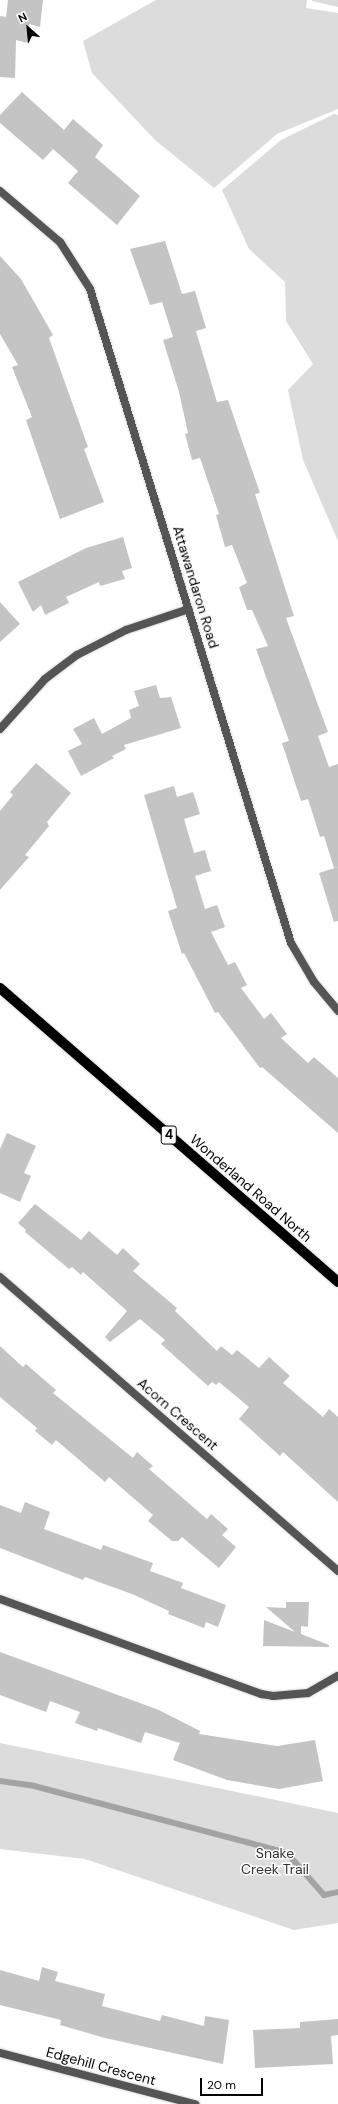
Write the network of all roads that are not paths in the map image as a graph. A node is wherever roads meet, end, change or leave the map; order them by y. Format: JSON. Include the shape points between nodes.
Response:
{"nodes":[{"id":1,"x":0,"y":191,"type":"edge"},
{"id":2,"x":190,"y":609,"type":"junction"},
{"id":3,"x":1,"y":726,"type":"edge"},
{"id":4,"x":0,"y":988,"type":"edge"},
{"id":5,"x":338,"y":1011,"type":"edge"},
{"id":6,"x":0,"y":1277,"type":"edge"},
{"id":7,"x":338,"y":1282,"type":"edge"},
{"id":8,"x":338,"y":1571,"type":"edge"},
{"id":9,"x":0,"y":1599,"type":"edge"},
{"id":10,"x":338,"y":1676,"type":"edge"},
{"id":11,"x":0,"y":2053,"type":"edge"},
{"id":12,"x":195,"y":2104,"type":"edge"}],
"edges":[{"from":1,"to":2,"type":"street","name":"Attawandaron Road","via":[[60,242],[90,289]]},
{"from":2,"to":3,"type":"street","via":[[126,630],[77,655],[45,679]]},
{"from":2,"to":5,"type":"street","name":"Attawandaron Road","via":[[291,943],[314,982]]},
{"from":4,"to":7,"type":"main road","name":"Wonderland Road North","number":"4"},
{"from":6,"to":8,"type":"street","name":"Acorn Crescent"},
{"from":9,"to":10,"type":"street","via":[[261,1694],[273,1696],[308,1693]]},
{"from":11,"to":12,"type":"street","name":"Edgehill Crescent"}]}
